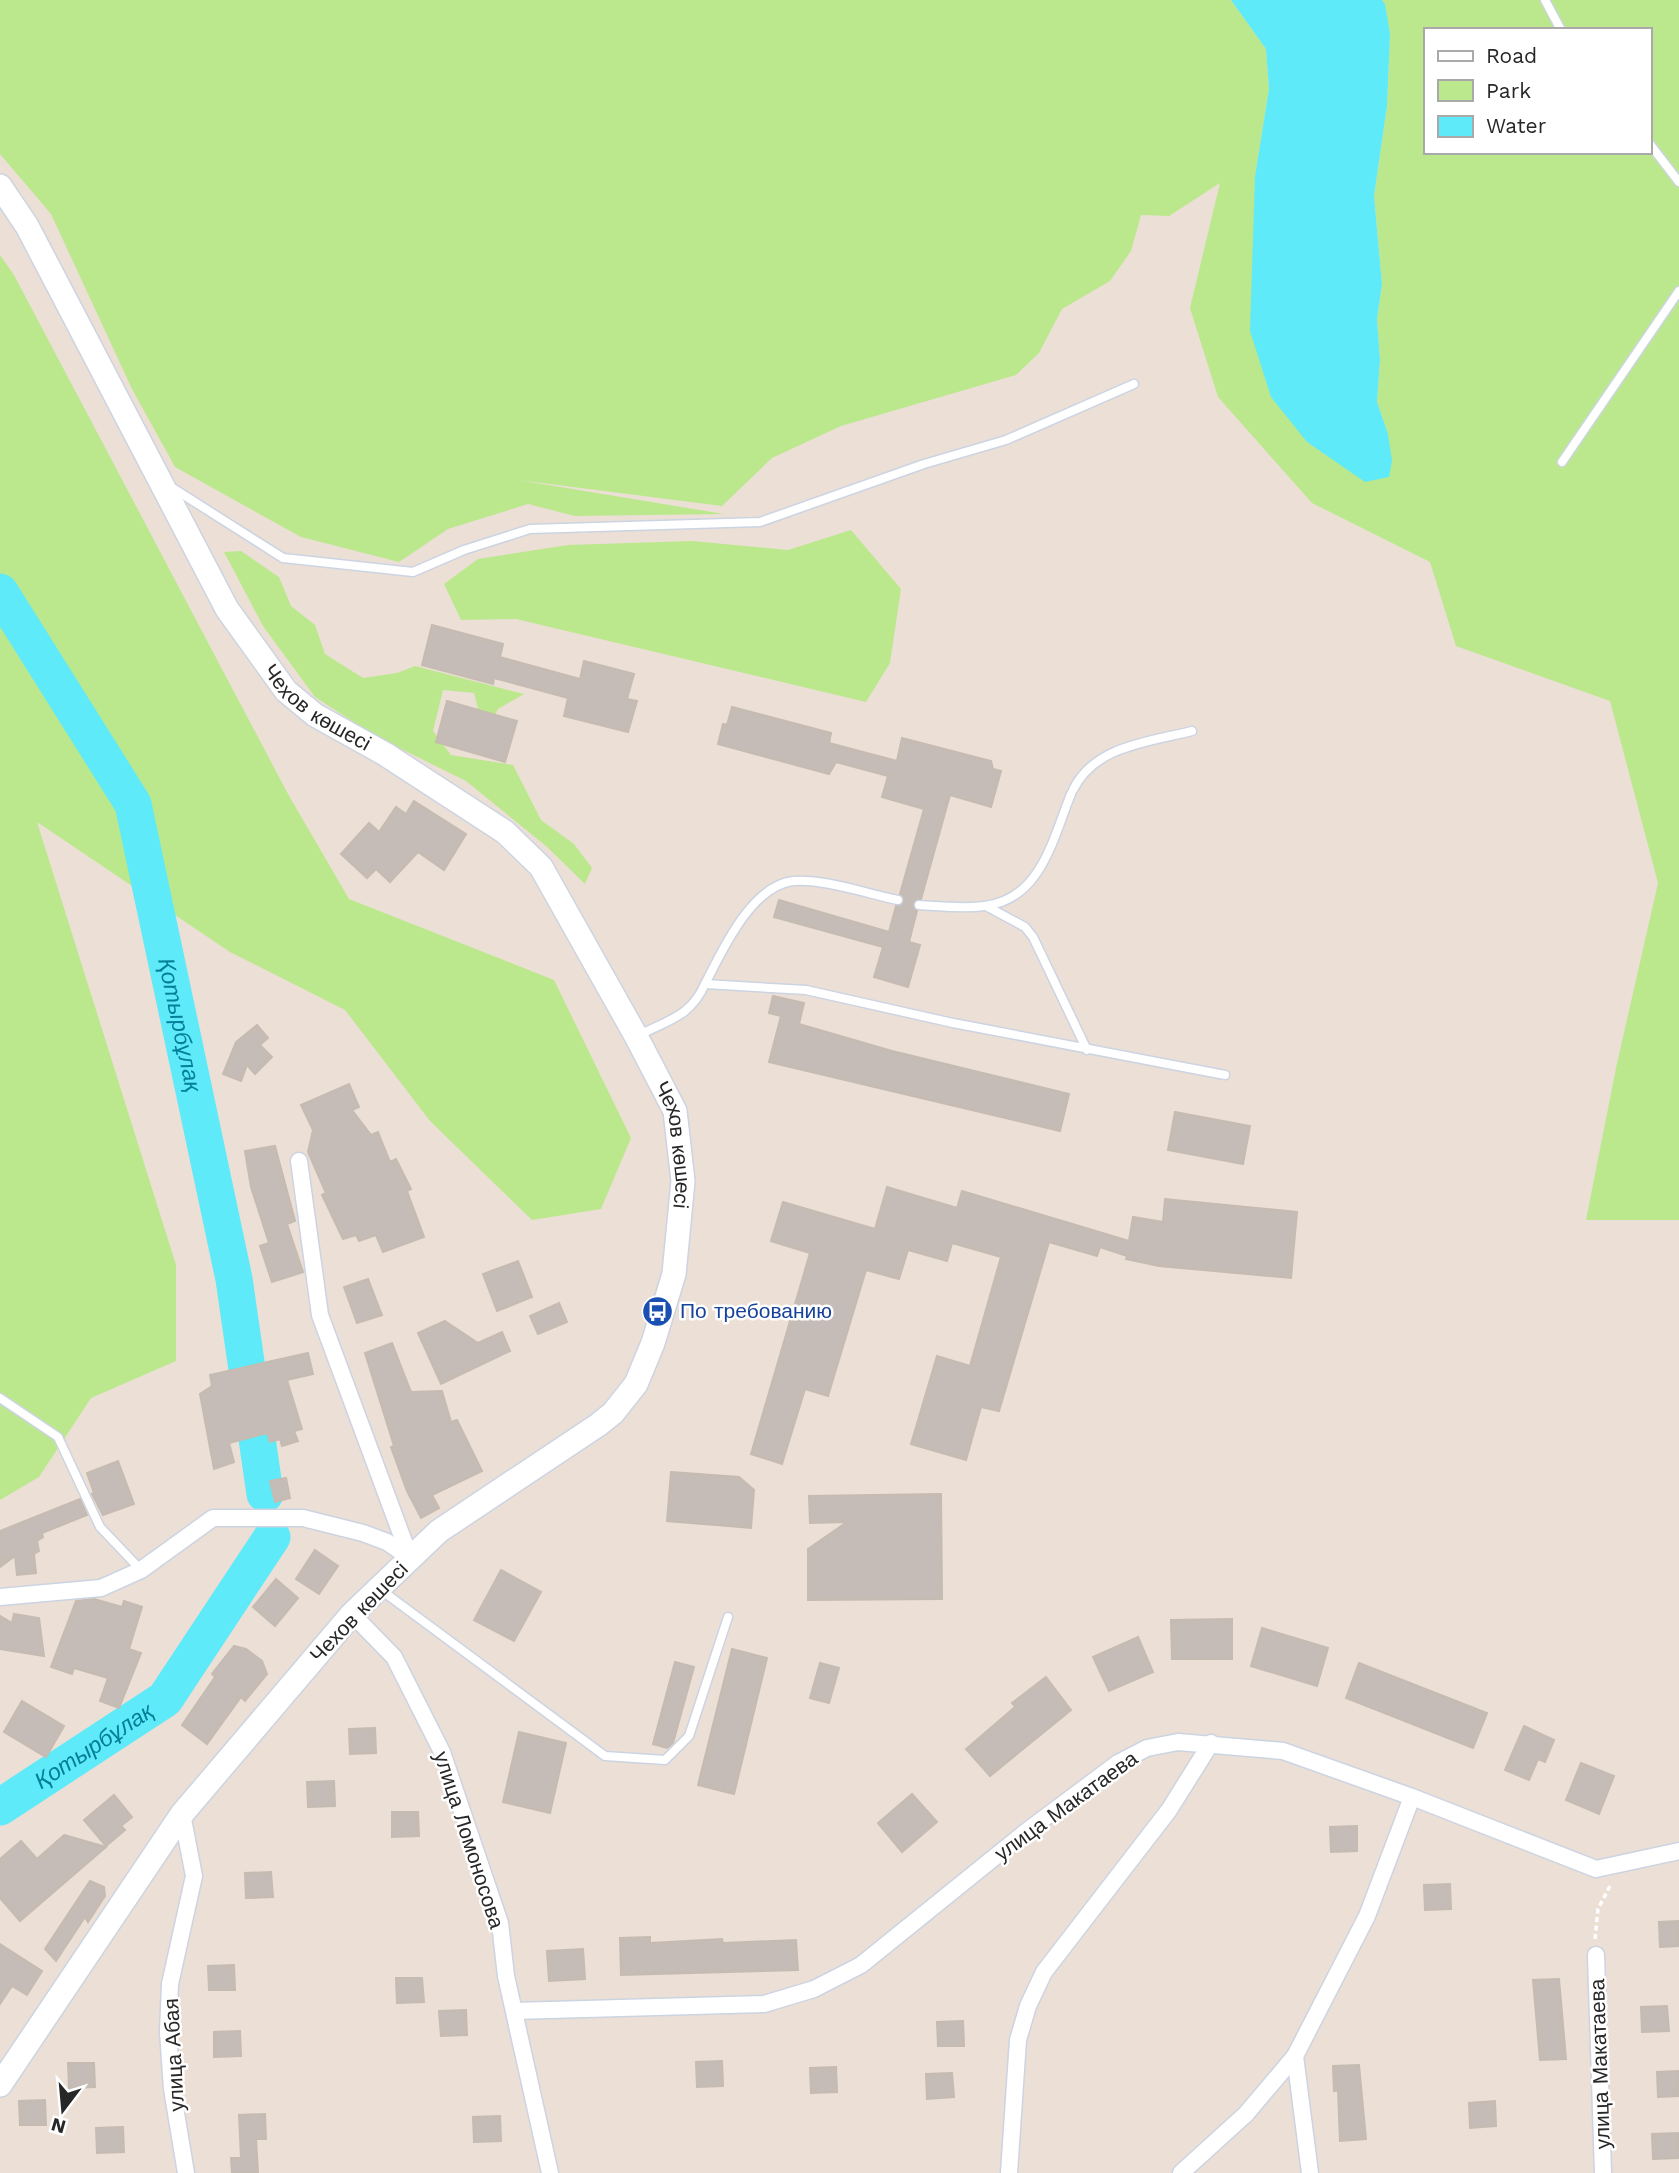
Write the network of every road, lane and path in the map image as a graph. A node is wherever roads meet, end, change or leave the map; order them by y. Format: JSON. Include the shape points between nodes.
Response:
{"nodes":[{"id":1,"x":1545,"y":0,"type":"edge"},
{"id":2,"x":1560,"y":28,"type":"edge"},
{"id":3,"x":1651,"y":146,"type":"edge"},
{"id":4,"x":1679,"y":182,"type":"edge"},
{"id":5,"x":0,"y":186,"type":"edge"},
{"id":6,"x":1679,"y":290,"type":"edge"},
{"id":7,"x":1134,"y":384,"type":"dead end"},
{"id":8,"x":1562,"y":462,"type":"dead end"},
{"id":9,"x":160,"y":480,"type":"junction"},
{"id":10,"x":1192,"y":730,"type":"dead end"},
{"id":11,"x":898,"y":900,"type":"dead end"},
{"id":12,"x":919,"y":905,"type":"dead end"},
{"id":13,"x":986,"y":906,"type":"junction"},
{"id":14,"x":705,"y":984,"type":"junction"},
{"id":15,"x":636,"y":1036,"type":"junction"},
{"id":16,"x":1087,"y":1050,"type":"junction"},
{"id":17,"x":1225,"y":1075,"type":"dead end"},
{"id":18,"x":299,"y":1161,"type":"dead end"},
{"id":19,"x":0,"y":1398,"type":"edge"},
{"id":20,"x":410,"y":1558,"type":"junction"},
{"id":21,"x":141,"y":1570,"type":"junction"},
{"id":22,"x":379,"y":1588,"type":"junction"},
{"id":23,"x":0,"y":1597,"type":"edge"},
{"id":24,"x":352,"y":1614,"type":"junction"},
{"id":25,"x":728,"y":1617,"type":"dead end"},
{"id":26,"x":1211,"y":1743,"type":"junction"},
{"id":27,"x":1412,"y":1797,"type":"junction"},
{"id":28,"x":182,"y":1814,"type":"junction"},
{"id":29,"x":1679,"y":1851,"type":"edge"},
{"id":30,"x":1616,"y":1879,"type":"dead end"},
{"id":31,"x":1596,"y":1955,"type":"joint"},
{"id":32,"x":514,"y":2011,"type":"junction"},
{"id":33,"x":1296,"y":2056,"type":"junction"},
{"id":34,"x":0,"y":2085,"type":"edge"},
{"id":35,"x":186,"y":2173,"type":"edge"},
{"id":36,"x":550,"y":2173,"type":"edge"},
{"id":37,"x":1009,"y":2173,"type":"edge"},
{"id":38,"x":1181,"y":2173,"type":"edge"},
{"id":39,"x":1310,"y":2173,"type":"edge"},
{"id":40,"x":1604,"y":2173,"type":"edge"}],
"edges":[{"from":1,"to":2,"type":"lane"},
{"from":3,"to":4,"type":"lane"},
{"from":5,"to":9,"type":"main road","name":"Чехов көшесі","via":[[27,226]]},
{"from":6,"to":8,"type":"lane"},
{"from":7,"to":9,"type":"lane","via":[[1006,440],[760,522],[530,529],[413,572],[283,558]]},
{"from":9,"to":15,"type":"main road","name":"Чехов көшесі","via":[[227,609],[286,691],[315,715],[505,832],[541,867]]},
{"from":10,"to":13,"type":"lane","via":[[1097,760],[1082,773],[1033,880],[1010,898]]},
{"from":11,"to":14,"type":"lane","via":[[810,882],[779,884],[746,914]]},
{"from":12,"to":13,"type":"lane"},
{"from":13,"to":16,"type":"lane","via":[[1025,927],[1033,937]]},
{"from":14,"to":15,"type":"lane","via":[[697,1002],[685,1013]]},
{"from":14,"to":16,"type":"lane","via":[[806,990]]},
{"from":15,"to":20,"type":"main road","name":"Чехов көшесі","via":[[675,1111],[683,1181],[674,1274],[636,1384],[613,1413],[439,1531]]},
{"from":16,"to":17,"type":"lane"},
{"from":18,"to":20,"type":"street","via":[[320,1315]]},
{"from":19,"to":21,"type":"lane","via":[[58,1437],[100,1527]]},
{"from":20,"to":21,"type":"street","via":[[375,1537],[303,1518],[214,1518]]},
{"from":20,"to":22,"type":"main road","name":"Чехов көшесі"},
{"from":21,"to":23,"type":"street","via":[[101,1588]]},
{"from":22,"to":24,"type":"main road","name":"Чехов көшесі"},
{"from":22,"to":25,"type":"lane","via":[[605,1756],[666,1760],[689,1736]]},
{"from":24,"to":28,"type":"main road","name":"Чехов көшесі"},
{"from":24,"to":32,"type":"street","name":"улица Ломоносова","via":[[394,1657],[442,1752],[500,1923]]},
{"from":26,"to":27,"type":"street","name":"улица Макатаева","via":[[1283,1751]]},
{"from":26,"to":32,"type":"street","name":"улица Макатаева","via":[[1178,1742],[1147,1748],[1118,1763],[861,1965],[814,1989],[764,2004]]},
{"from":26,"to":37,"type":"street","via":[[1169,1810],[1044,1972],[1028,2006],[1018,2040]]},
{"from":27,"to":29,"type":"street","name":"улица Макатаева","via":[[1596,1869]]},
{"from":27,"to":33,"type":"street","via":[[1367,1916]]},
{"from":28,"to":34,"type":"main road","name":"Чехов көшесі"},
{"from":28,"to":35,"type":"street","name":"улица Абая","via":[[194,1876],[170,1984],[168,2032]]},
{"from":30,"to":31,"type":"path","via":[[1598,1909]]},
{"from":31,"to":40,"type":"street","name":"улица Макатаева"},
{"from":32,"to":36,"type":"street","name":"улица Ломоносова"},
{"from":33,"to":38,"type":"street","via":[[1246,2114]]},
{"from":33,"to":39,"type":"street"}]}
